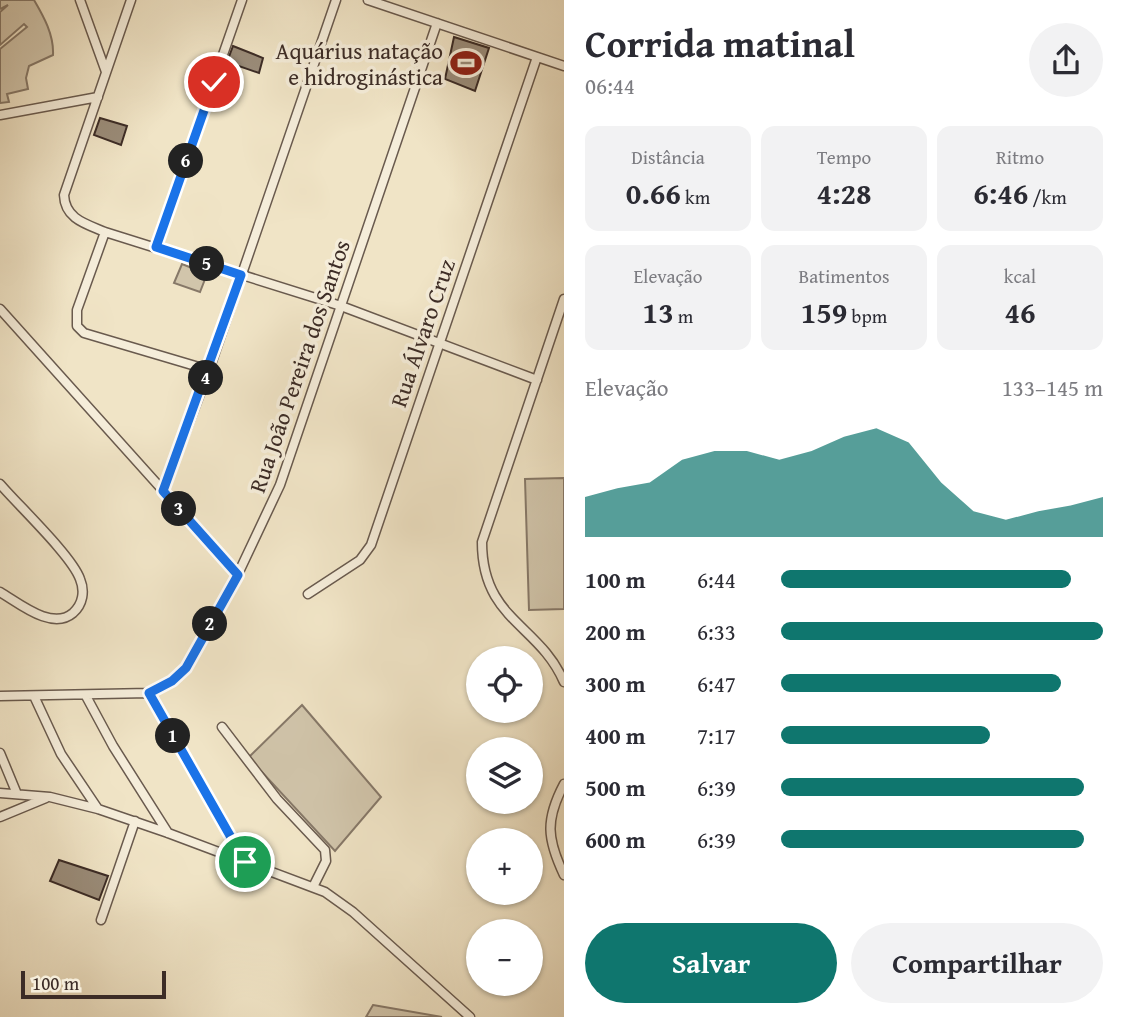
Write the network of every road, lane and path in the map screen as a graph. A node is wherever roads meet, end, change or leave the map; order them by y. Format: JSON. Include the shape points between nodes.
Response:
{"nodes":[{"id":1,"x":79,"y":0,"type":"edge"},
{"id":2,"x":131,"y":0,"type":"edge"},
{"id":3,"x":242,"y":0,"type":"edge"},
{"id":4,"x":336,"y":0,"type":"edge"},
{"id":5,"x":368,"y":0,"type":"edge"},
{"id":6,"x":437,"y":23,"type":"junction"},
{"id":7,"x":537,"y":57,"type":"junction"},
{"id":8,"x":564,"y":66,"type":"edge"},
{"id":9,"x":106,"y":72,"type":"junction"},
{"id":10,"x":98,"y":97,"type":"junction"},
{"id":11,"x":0,"y":115,"type":"edge"},
{"id":12,"x":105,"y":232,"type":"junction"},
{"id":13,"x":156,"y":247,"type":"junction"},
{"id":14,"x":241,"y":275,"type":"junction"},
{"id":15,"x":564,"y":299,"type":"edge"},
{"id":16,"x":341,"y":306,"type":"junction"},
{"id":17,"x":0,"y":309,"type":"edge"},
{"id":18,"x":439,"y":343,"type":"junction"},
{"id":19,"x":209,"y":370,"type":"junction"},
{"id":20,"x":537,"y":380,"type":"junction"},
{"id":21,"x":0,"y":484,"type":"edge"},
{"id":22,"x":163,"y":491,"type":"junction"},
{"id":23,"x":238,"y":575,"type":"junction"},
{"id":24,"x":0,"y":592,"type":"edge"},
{"id":25,"x":308,"y":594,"type":"dead end"},
{"id":26,"x":564,"y":682,"type":"edge"},
{"id":27,"x":149,"y":693,"type":"junction"},
{"id":28,"x":0,"y":696,"type":"edge"},
{"id":29,"x":34,"y":696,"type":"junction"},
{"id":30,"x":86,"y":696,"type":"junction"},
{"id":31,"x":222,"y":727,"type":"dead end"},
{"id":32,"x":0,"y":753,"type":"edge"},
{"id":33,"x":564,"y":784,"type":"edge"},
{"id":34,"x":0,"y":793,"type":"edge"},
{"id":35,"x":17,"y":794,"type":"junction"},
{"id":36,"x":50,"y":797,"type":"junction"},
{"id":37,"x":98,"y":809,"type":"junction"},
{"id":38,"x":0,"y":817,"type":"edge"},
{"id":39,"x":135,"y":821,"type":"junction"},
{"id":40,"x":168,"y":833,"type":"junction"},
{"id":41,"x":245,"y":862,"type":"junction"},
{"id":42,"x":564,"y":875,"type":"edge"},
{"id":43,"x":313,"y":887,"type":"junction"},
{"id":44,"x":101,"y":920,"type":"dead end"},
{"id":45,"x":470,"y":1017,"type":"edge"}],
"edges":[{"from":1,"to":9,"type":"street"},
{"from":2,"to":9,"type":"street"},
{"from":3,"to":13,"type":"street"},
{"from":4,"to":14,"type":"street"},
{"from":5,"to":6,"type":"street"},
{"from":6,"to":7,"type":"street"},
{"from":6,"to":16,"type":"street","name":"Rua João Pereira dos Santos"},
{"from":7,"to":8,"type":"street"},
{"from":7,"to":18,"type":"street","name":"Rua Álvaro Cruz"},
{"from":9,"to":10,"type":"street"},
{"from":10,"to":11,"type":"street"},
{"from":10,"to":12,"type":"street","via":[[64,195],[69,212]]},
{"from":12,"to":13,"type":"street"},
{"from":12,"to":19,"type":"street","via":[[77,310],[78,326],[84,333]]},
{"from":13,"to":14,"type":"street"},
{"from":14,"to":16,"type":"street"},
{"from":14,"to":19,"type":"street"},
{"from":15,"to":20,"type":"street"},
{"from":16,"to":18,"type":"street"},
{"from":16,"to":23,"type":"street","name":"Rua João Pereira dos Santos","via":[[280,485]]},
{"from":17,"to":22,"type":"street"},
{"from":18,"to":20,"type":"street"},
{"from":18,"to":25,"type":"street","name":"Rua Álvaro Cruz","via":[[371,545],[360,560]]},
{"from":19,"to":22,"type":"street"},
{"from":20,"to":26,"type":"street","via":[[488,517],[482,561],[497,602],[552,660]]},
{"from":21,"to":24,"type":"street","via":[[74,567],[83,594],[69,616],[50,619]]},
{"from":22,"to":23,"type":"street"},
{"from":23,"to":27,"type":"street","name":"Rua João Pereira dos Santos","via":[[186,668]]},
{"from":27,"to":30,"type":"street"},
{"from":27,"to":41,"type":"street"},
{"from":28,"to":29,"type":"street"},
{"from":29,"to":30,"type":"street"},
{"from":29,"to":37,"type":"street","via":[[61,754]]},
{"from":30,"to":40,"type":"street"},
{"from":31,"to":43,"type":"street","via":[[276,799],[325,850],[326,861]]},
{"from":32,"to":35,"type":"street"},
{"from":33,"to":42,"type":"street","via":[[552,806],[550,824],[551,843]]},
{"from":34,"to":35,"type":"street"},
{"from":35,"to":36,"type":"street"},
{"from":36,"to":37,"type":"street"},
{"from":36,"to":38,"type":"street"},
{"from":37,"to":39,"type":"street"},
{"from":39,"to":40,"type":"street"},
{"from":39,"to":44,"type":"street"},
{"from":40,"to":41,"type":"street"},
{"from":41,"to":43,"type":"street"},
{"from":43,"to":45,"type":"street","via":[[354,912]]}]}
